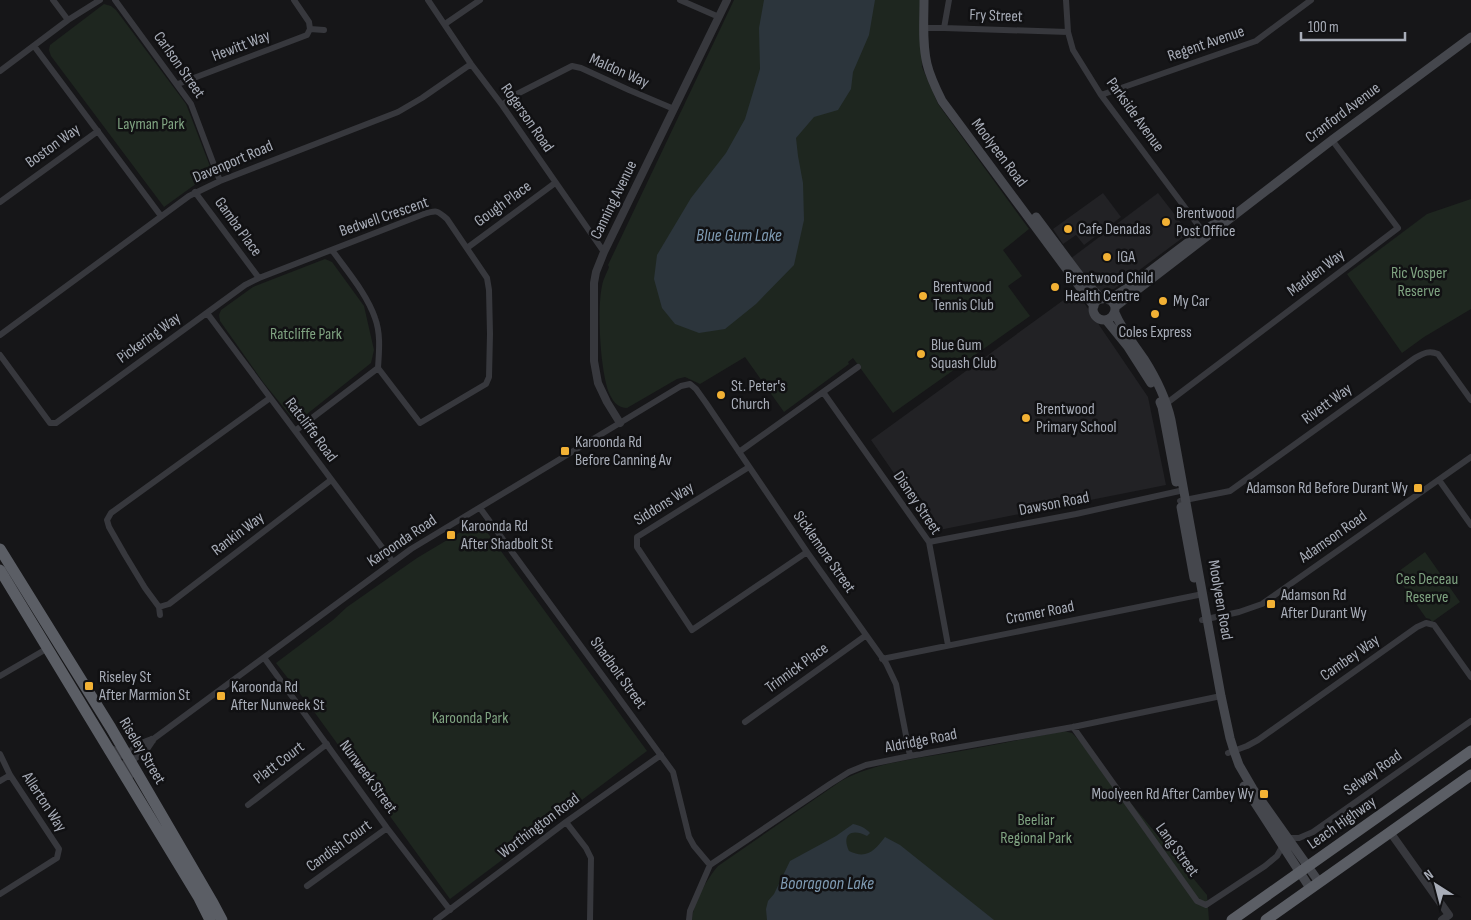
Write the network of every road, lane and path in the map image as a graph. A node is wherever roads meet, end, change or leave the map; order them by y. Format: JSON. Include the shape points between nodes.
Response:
{"nodes":[{"id":1,"x":53,"y":0,"type":"edge"},
{"id":2,"x":100,"y":0,"type":"edge"},
{"id":3,"x":115,"y":0,"type":"edge"},
{"id":4,"x":294,"y":0,"type":"edge"},
{"id":5,"x":428,"y":0,"type":"edge"},
{"id":6,"x":480,"y":0,"type":"edge"},
{"id":7,"x":680,"y":0,"type":"edge"},
{"id":8,"x":727,"y":0,"type":"edge"},
{"id":9,"x":924,"y":0,"type":"edge"},
{"id":10,"x":929,"y":0,"type":"edge"},
{"id":11,"x":949,"y":0,"type":"edge"},
{"id":12,"x":1066,"y":0,"type":"edge"},
{"id":13,"x":1310,"y":0,"type":"edge"},
{"id":14,"x":719,"y":17,"type":"junction"},
{"id":15,"x":68,"y":20,"type":"junction"},
{"id":16,"x":445,"y":24,"type":"junction"},
{"id":17,"x":927,"y":28,"type":"junction"},
{"id":18,"x":944,"y":28,"type":"junction"},
{"id":19,"x":310,"y":29,"type":"junction"},
{"id":20,"x":324,"y":30,"type":"dead end"},
{"id":21,"x":1068,"y":32,"type":"junction"},
{"id":22,"x":1471,"y":37,"type":"edge"},
{"id":23,"x":34,"y":46,"type":"junction"},
{"id":24,"x":471,"y":64,"type":"junction"},
{"id":25,"x":0,"y":71,"type":"edge"},
{"id":26,"x":178,"y":84,"type":"junction"},
{"id":27,"x":1101,"y":95,"type":"junction"},
{"id":28,"x":502,"y":105,"type":"junction"},
{"id":29,"x":674,"y":109,"type":"junction"},
{"id":30,"x":98,"y":131,"type":"junction"},
{"id":31,"x":1332,"y":140,"type":"junction"},
{"id":32,"x":220,"y":181,"type":"junction"},
{"id":33,"x":555,"y":183,"type":"junction"},
{"id":34,"x":195,"y":192,"type":"junction"},
{"id":35,"x":0,"y":202,"type":"edge"},
{"id":36,"x":161,"y":216,"type":"junction"},
{"id":37,"x":1205,"y":234,"type":"junction"},
{"id":38,"x":467,"y":248,"type":"junction"},
{"id":39,"x":332,"y":250,"type":"junction"},
{"id":40,"x":604,"y":252,"type":"junction"},
{"id":41,"x":259,"y":278,"type":"junction"},
{"id":42,"x":1110,"y":305,"type":"junction"},
{"id":43,"x":1094,"y":306,"type":"junction"},
{"id":44,"x":207,"y":313,"type":"junction"},
{"id":45,"x":1106,"y":320,"type":"junction"},
{"id":46,"x":0,"y":335,"type":"edge"},
{"id":47,"x":0,"y":355,"type":"edge"},
{"id":48,"x":858,"y":367,"type":"dead end"},
{"id":49,"x":378,"y":368,"type":"junction"},
{"id":50,"x":681,"y":386,"type":"joint"},
{"id":51,"x":823,"y":392,"type":"junction"},
{"id":52,"x":270,"y":398,"type":"junction"},
{"id":53,"x":1471,"y":400,"type":"edge"},
{"id":54,"x":1165,"y":405,"type":"junction"},
{"id":55,"x":56,"y":423,"type":"junction"},
{"id":56,"x":420,"y":423,"type":"junction"},
{"id":57,"x":620,"y":423,"type":"junction"},
{"id":58,"x":295,"y":431,"type":"junction"},
{"id":59,"x":57,"y":432,"type":"dead end"},
{"id":60,"x":420,"y":432,"type":"dead end"},
{"id":61,"x":739,"y":452,"type":"junction"},
{"id":62,"x":1471,"y":457,"type":"edge"},
{"id":63,"x":748,"y":468,"type":"junction"},
{"id":64,"x":332,"y":480,"type":"junction"},
{"id":65,"x":1439,"y":480,"type":"junction"},
{"id":66,"x":1181,"y":490,"type":"junction"},
{"id":67,"x":1183,"y":500,"type":"junction"},
{"id":68,"x":480,"y":508,"type":"junction"},
{"id":69,"x":98,"y":519,"type":"dead end"},
{"id":70,"x":107,"y":520,"type":"junction"},
{"id":71,"x":1471,"y":526,"type":"edge"},
{"id":72,"x":929,"y":542,"type":"junction"},
{"id":73,"x":0,"y":549,"type":"edge"},
{"id":74,"x":807,"y":552,"type":"junction"},
{"id":75,"x":393,"y":562,"type":"junction"},
{"id":76,"x":0,"y":570,"type":"edge"},
{"id":77,"x":1200,"y":595,"type":"junction"},
{"id":78,"x":159,"y":607,"type":"junction"},
{"id":79,"x":160,"y":615,"type":"dead end"},
{"id":80,"x":1205,"y":620,"type":"junction"},
{"id":81,"x":865,"y":636,"type":"junction"},
{"id":82,"x":948,"y":645,"type":"junction"},
{"id":83,"x":52,"y":646,"type":"junction"},
{"id":84,"x":265,"y":659,"type":"junction"},
{"id":85,"x":882,"y":659,"type":"junction"},
{"id":86,"x":0,"y":676,"type":"edge"},
{"id":87,"x":1471,"y":676,"type":"edge"},
{"id":88,"x":1219,"y":696,"type":"junction"},
{"id":89,"x":1471,"y":721,"type":"edge"},
{"id":90,"x":745,"y":722,"type":"dead end"},
{"id":91,"x":1073,"y":727,"type":"junction"},
{"id":92,"x":152,"y":740,"type":"joint"},
{"id":93,"x":327,"y":744,"type":"junction"},
{"id":94,"x":108,"y":748,"type":"junction"},
{"id":95,"x":1471,"y":751,"type":"edge"},
{"id":96,"x":1231,"y":752,"type":"junction"},
{"id":97,"x":0,"y":754,"type":"edge"},
{"id":98,"x":660,"y":755,"type":"junction"},
{"id":99,"x":910,"y":756,"type":"junction"},
{"id":100,"x":128,"y":757,"type":"junction"},
{"id":101,"x":10,"y":775,"type":"junction"},
{"id":102,"x":1471,"y":775,"type":"edge"},
{"id":103,"x":0,"y":781,"type":"edge"},
{"id":104,"x":137,"y":797,"type":"junction"},
{"id":105,"x":248,"y":805,"type":"dead end"},
{"id":106,"x":566,"y":822,"type":"junction"},
{"id":107,"x":387,"y":828,"type":"junction"},
{"id":108,"x":1390,"y":832,"type":"junction"},
{"id":109,"x":1288,"y":838,"type":"junction"},
{"id":110,"x":1282,"y":847,"type":"junction"},
{"id":111,"x":710,"y":865,"type":"junction"},
{"id":112,"x":1304,"y":870,"type":"junction"},
{"id":113,"x":1314,"y":885,"type":"junction"},
{"id":114,"x":307,"y":886,"type":"dead end"},
{"id":115,"x":0,"y":894,"type":"edge"},
{"id":116,"x":450,"y":910,"type":"junction"},
{"id":117,"x":1448,"y":918,"type":"edge"},
{"id":118,"x":210,"y":920,"type":"edge"},
{"id":119,"x":222,"y":920,"type":"edge"},
{"id":120,"x":436,"y":920,"type":"edge"},
{"id":121,"x":590,"y":920,"type":"edge"},
{"id":122,"x":689,"y":920,"type":"edge"},
{"id":123,"x":1232,"y":920,"type":"edge"},
{"id":124,"x":1266,"y":920,"type":"edge"}],
"edges":[{"from":1,"to":15,"type":"street"},
{"from":2,"to":15,"type":"street"},
{"from":3,"to":26,"type":"street","name":"Carlson Street"},
{"from":4,"to":19,"type":"street","via":[[309,22]]},
{"from":5,"to":16,"type":"street","name":"Rogerson Road"},
{"from":6,"to":16,"type":"street"},
{"from":7,"to":14,"type":"street"},
{"from":8,"to":14,"type":"street","name":"Canning Avenue"},
{"from":9,"to":17,"type":"main road","name":"Moolyeen Road"},
{"from":10,"to":17,"type":"main road","name":"Moolyeen Road"},
{"from":11,"to":18,"type":"street"},
{"from":12,"to":21,"type":"street","name":"Parkside Avenue"},
{"from":13,"to":27,"type":"street","name":"Regent Avenue","via":[[1256,41]]},
{"from":14,"to":29,"type":"street","name":"Canning Avenue"},
{"from":15,"to":23,"type":"street"},
{"from":16,"to":24,"type":"street","name":"Rogerson Road"},
{"from":17,"to":18,"type":"street","name":"Fry Street"},
{"from":17,"to":42,"type":"main road","name":"Moolyeen Road","via":[[933,65],[946,98],[1083,280]]},
{"from":17,"to":43,"type":"main road","name":"Moolyeen Road","via":[[927,62],[942,101]]},
{"from":18,"to":21,"type":"street","name":"Fry Street"},
{"from":19,"to":20,"type":"street"},
{"from":19,"to":26,"type":"street","name":"Hewitt Way","via":[[307,35]]},
{"from":21,"to":27,"type":"street","name":"Parkside Avenue","via":[[1073,50]]},
{"from":22,"to":31,"type":"main road","name":"Cranford Avenue"},
{"from":23,"to":25,"type":"street"},
{"from":23,"to":30,"type":"street"},
{"from":24,"to":28,"type":"street","name":"Rogerson Road"},
{"from":24,"to":32,"type":"street","name":"Davenport Road","via":[[398,112]]},
{"from":26,"to":32,"type":"street","name":"Carlson Street","via":[[191,104]]},
{"from":27,"to":37,"type":"street","name":"Parkside Avenue"},
{"from":28,"to":29,"type":"street","name":"Maldon Way","via":[[572,66]]},
{"from":28,"to":33,"type":"street","name":"Rogerson Road"},
{"from":29,"to":40,"type":"street","name":"Canning Avenue"},
{"from":30,"to":35,"type":"street","name":"Boston Way"},
{"from":30,"to":36,"type":"street"},
{"from":31,"to":37,"type":"main road","name":"Cranford Avenue"},
{"from":31,"to":54,"type":"street","name":"Madden Way","via":[[1398,228]]},
{"from":32,"to":34,"type":"street","name":"Davenport Road"},
{"from":33,"to":38,"type":"street","name":"Gough Place"},
{"from":33,"to":40,"type":"street","name":"Rogerson Road"},
{"from":34,"to":36,"type":"street","name":"Davenport Road"},
{"from":34,"to":41,"type":"street","name":"Gamba Place"},
{"from":36,"to":46,"type":"street","name":"Davenport Road"},
{"from":37,"to":42,"type":"main road","name":"Cranford Avenue"},
{"from":38,"to":39,"type":"street","name":"Bedwell Crescent","via":[[447,219],[435,211]]},
{"from":38,"to":56,"type":"street","name":"Bedwell Crescent","via":[[487,278],[489,377],[486,384]]},
{"from":39,"to":41,"type":"street","name":"Bedwell Crescent"},
{"from":39,"to":49,"type":"street","via":[[376,319]]},
{"from":40,"to":57,"type":"street","name":"Canning Avenue","via":[[594,282],[594,361],[598,383]]},
{"from":41,"to":44,"type":"street","name":"Pickering Way"},
{"from":42,"to":43,"type":"main road","via":[[1098,300]]},
{"from":42,"to":45,"type":"main road","via":[[1113,316]]},
{"from":42,"to":54,"type":"main road","name":"Moolyeen Road","via":[[1153,374]]},
{"from":43,"to":45,"type":"main road","name":"Moolyeen Road","via":[[1096,316]]},
{"from":44,"to":52,"type":"street","name":"Ratcliffe Road"},
{"from":44,"to":55,"type":"street","name":"Pickering Way"},
{"from":45,"to":54,"type":"main road","name":"Moolyeen Road","via":[[1128,347]]},
{"from":47,"to":55,"type":"street","via":[[50,423]]},
{"from":48,"to":51,"type":"street"},
{"from":49,"to":56,"type":"street"},
{"from":49,"to":58,"type":"street"},
{"from":50,"to":57,"type":"street","name":"Karoonda Road"},
{"from":50,"to":61,"type":"street","name":"Sicklemore Street","via":[[690,384],[696,389]]},
{"from":51,"to":61,"type":"street"},
{"from":51,"to":72,"type":"street","name":"Disney Street"},
{"from":52,"to":58,"type":"street","name":"Ratcliffe Road"},
{"from":52,"to":70,"type":"street","via":[[112,512]]},
{"from":53,"to":67,"type":"street","name":"Rivett Way","via":[[1438,354],[1424,353],[1230,490]]},
{"from":54,"to":66,"type":"main road","name":"Moolyeen Road"},
{"from":55,"to":59,"type":"street"},
{"from":56,"to":60,"type":"street"},
{"from":57,"to":68,"type":"street","name":"Karoonda Road"},
{"from":58,"to":64,"type":"street","name":"Ratcliffe Road"},
{"from":61,"to":63,"type":"street","name":"Sicklemore Street"},
{"from":62,"to":65,"type":"street","name":"Adamson Road"},
{"from":63,"to":74,"type":"street","name":"Sicklemore Street"},
{"from":63,"to":74,"type":"street","name":"Siddons Way","via":[[637,537],[637,547],[693,633]]},
{"from":64,"to":75,"type":"street","name":"Ratcliffe Road"},
{"from":64,"to":78,"type":"street","name":"Rankin Way","via":[[169,604]]},
{"from":65,"to":71,"type":"street"},
{"from":65,"to":80,"type":"street","name":"Adamson Road","via":[[1262,604]]},
{"from":66,"to":67,"type":"main road","name":"Moolyeen Road"},
{"from":66,"to":72,"type":"street","name":"Dawson Road"},
{"from":67,"to":77,"type":"main road","name":"Moolyeen Road"},
{"from":68,"to":75,"type":"street","name":"Karoonda Road"},
{"from":68,"to":98,"type":"street","name":"Shadbolt Street"},
{"from":69,"to":70,"type":"street"},
{"from":70,"to":78,"type":"street","via":[[125,555]]},
{"from":72,"to":82,"type":"street","name":"Disney Street"},
{"from":73,"to":83,"type":"highway","name":"Riseley Street"},
{"from":74,"to":81,"type":"street","name":"Sicklemore Street"},
{"from":75,"to":84,"type":"street","name":"Karoonda Road"},
{"from":76,"to":83,"type":"highway","name":"Riseley Street"},
{"from":77,"to":80,"type":"main road","name":"Moolyeen Road"},
{"from":77,"to":82,"type":"street","name":"Cromer Road"},
{"from":78,"to":79,"type":"street"},
{"from":80,"to":88,"type":"main road","name":"Moolyeen Road"},
{"from":81,"to":85,"type":"street","name":"Sicklemore Street"},
{"from":81,"to":90,"type":"street","name":"Trinnick Place"},
{"from":82,"to":85,"type":"street","name":"Cromer Road"},
{"from":83,"to":86,"type":"street"},
{"from":83,"to":94,"type":"highway","name":"Riseley Street"},
{"from":83,"to":100,"type":"highway","name":"Riseley Street"},
{"from":84,"to":92,"type":"street","name":"Karoonda Road"},
{"from":84,"to":93,"type":"street","name":"Nunweek Street"},
{"from":85,"to":99,"type":"street","name":"Sicklemore Street","via":[[896,684]]},
{"from":87,"to":96,"type":"street","name":"Cambey Way","via":[[1434,625],[1426,623],[1258,740]]},
{"from":88,"to":91,"type":"street","name":"Aldridge Road"},
{"from":88,"to":96,"type":"main road","name":"Moolyeen Road"},
{"from":89,"to":109,"type":"street","name":"Selway Road","via":[[1313,832]]},
{"from":91,"to":99,"type":"street","name":"Aldridge Road"},
{"from":91,"to":110,"type":"street","name":"Lang Street","via":[[1197,901],[1206,905],[1265,866]]},
{"from":92,"to":100,"type":"street","name":"Karoonda Road","via":[[134,758]]},
{"from":93,"to":105,"type":"street","name":"Platt Court"},
{"from":93,"to":107,"type":"street","name":"Nunweek Street"},
{"from":94,"to":100,"type":"street"},
{"from":94,"to":104,"type":"highway","name":"Riseley Street"},
{"from":95,"to":112,"type":"highway","name":"Leach Highway"},
{"from":96,"to":109,"type":"main road","name":"Moolyeen Road"},
{"from":96,"to":110,"type":"main road","name":"Moolyeen Road","via":[[1242,783]]},
{"from":97,"to":101,"type":"street","name":"Allerton Way"},
{"from":98,"to":106,"type":"street","name":"Worthington Road"},
{"from":98,"to":111,"type":"street","name":"Shadbolt Street","via":[[673,772],[689,838]]},
{"from":99,"to":111,"type":"street","name":"Aldridge Road","via":[[866,765],[845,775]]},
{"from":100,"to":104,"type":"street","via":[[125,766],[137,787]]},
{"from":100,"to":119,"type":"highway","name":"Riseley Street"},
{"from":101,"to":103,"type":"street"},
{"from":101,"to":115,"type":"street","name":"Allerton Way","via":[[59,850],[57,858]]},
{"from":102,"to":108,"type":"highway"},
{"from":104,"to":118,"type":"highway","name":"Riseley Street"},
{"from":106,"to":116,"type":"street","name":"Worthington Road"},
{"from":106,"to":121,"type":"street","via":[[591,858]]},
{"from":107,"to":114,"type":"street","name":"Candish Court"},
{"from":107,"to":116,"type":"street","name":"Nunweek Street"},
{"from":108,"to":113,"type":"highway"},
{"from":108,"to":117,"type":"street"},
{"from":109,"to":112,"type":"main road","name":"Moolyeen Road"},
{"from":110,"to":112,"type":"main road","name":"Moolyeen Road"},
{"from":111,"to":122,"type":"street"},
{"from":112,"to":113,"type":"main road","name":"Moolyeen Road"},
{"from":112,"to":123,"type":"highway","name":"Leach Highway"},
{"from":113,"to":124,"type":"highway"},
{"from":116,"to":120,"type":"street","name":"Worthington Road"}]}
